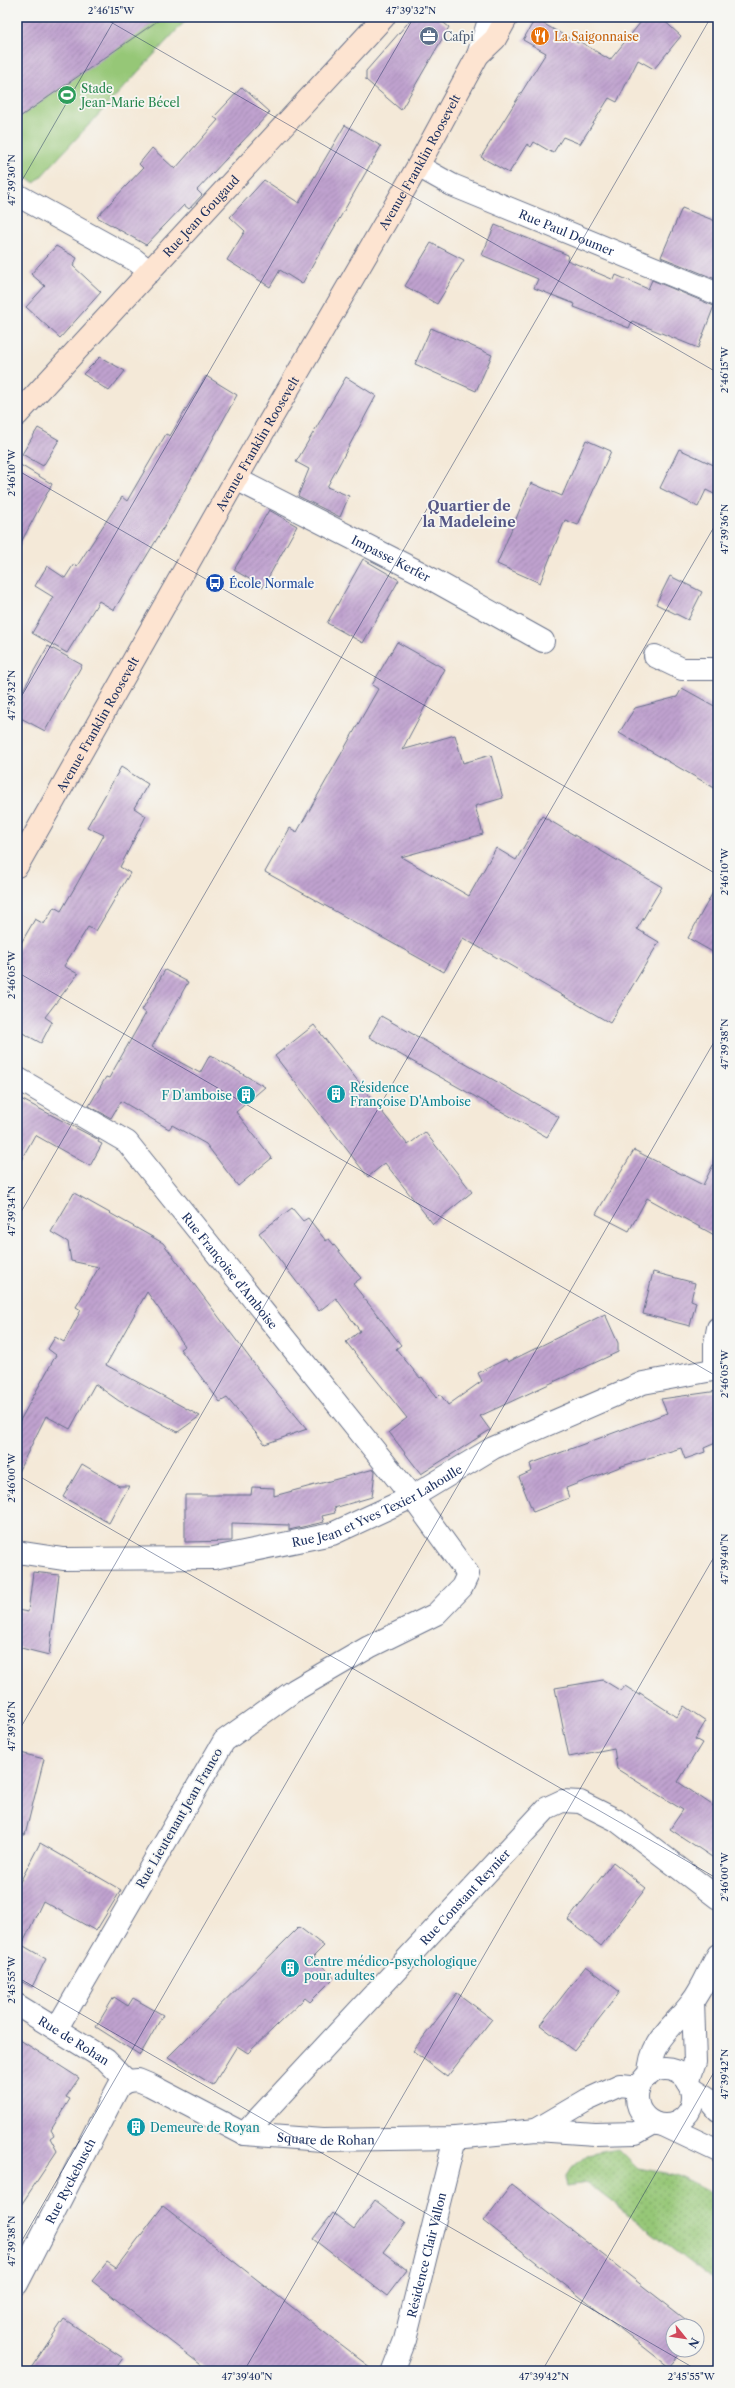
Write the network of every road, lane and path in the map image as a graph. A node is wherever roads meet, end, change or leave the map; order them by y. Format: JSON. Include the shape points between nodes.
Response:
{"nodes":[{"id":1,"x":384,"y":17,"type":"edge"},
{"id":2,"x":490,"y":17,"type":"edge"},
{"id":3,"x":507,"y":17,"type":"edge"},
{"id":4,"x":478,"y":55,"type":"junction"},
{"id":5,"x":418,"y":166,"type":"junction"},
{"id":6,"x":17,"y":195,"type":"edge"},
{"id":7,"x":150,"y":272,"type":"junction"},
{"id":8,"x":718,"y":294,"type":"edge"},
{"id":9,"x":17,"y":415,"type":"edge"},
{"id":10,"x":236,"y":479,"type":"junction"},
{"id":11,"x":543,"y":641,"type":"dead end"},
{"id":12,"x":655,"y":656,"type":"dead end"},
{"id":13,"x":718,"y":668,"type":"edge"},
{"id":14,"x":17,"y":866,"type":"edge"},
{"id":15,"x":17,"y":1078,"type":"edge"},
{"id":16,"x":718,"y":1328,"type":"edge"},
{"id":17,"x":717,"y":1369,"type":"edge"},
{"id":18,"x":412,"y":1497,"type":"junction"},
{"id":19,"x":17,"y":1552,"type":"edge"},
{"id":20,"x":718,"y":1898,"type":"edge"},
{"id":21,"x":718,"y":1955,"type":"edge"},
{"id":22,"x":693,"y":2001,"type":"junction"},
{"id":23,"x":17,"y":2005,"type":"edge"},
{"id":24,"x":57,"y":2028,"type":"junction"},
{"id":25,"x":127,"y":2081,"type":"junction"},
{"id":26,"x":644,"y":2081,"type":"junction"},
{"id":27,"x":690,"y":2085,"type":"junction"},
{"id":28,"x":718,"y":2110,"type":"edge"},
{"id":29,"x":659,"y":2124,"type":"junction"},
{"id":30,"x":536,"y":2130,"type":"junction"},
{"id":31,"x":244,"y":2134,"type":"junction"},
{"id":32,"x":455,"y":2138,"type":"junction"},
{"id":33,"x":718,"y":2151,"type":"edge"},
{"id":34,"x":17,"y":2284,"type":"edge"},
{"id":35,"x":393,"y":2371,"type":"edge"}],
"edges":[{"from":1,"to":7,"type":"main road","name":"Rue Jean Gougaud"},
{"from":2,"to":4,"type":"street","name":"Avenue Franklin Roosevelt"},
{"from":3,"to":4,"type":"main road","via":[[494,39]]},
{"from":4,"to":5,"type":"main road","name":"Avenue Franklin Roosevelt"},
{"from":5,"to":8,"type":"street","name":"Rue Paul Doumer","via":[[452,185]]},
{"from":5,"to":10,"type":"main road","name":"Avenue Franklin Roosevelt"},
{"from":6,"to":7,"type":"street","via":[[135,260]]},
{"from":7,"to":9,"type":"main road","name":"Rue Jean Gougaud"},
{"from":10,"to":11,"type":"street","name":"Impasse Kerfer","via":[[419,572]]},
{"from":10,"to":14,"type":"main road","name":"Avenue Franklin Roosevelt"},
{"from":12,"to":13,"type":"street","via":[[682,669]]},
{"from":15,"to":18,"type":"street","name":"Rue Françoise d'Amboise","via":[[128,1142]]},
{"from":16,"to":17,"type":"street","via":[[715,1344]]},
{"from":17,"to":18,"type":"street","name":"Rue Jean et Yves Texier Lahoulle","via":[[643,1383],[493,1448]]},
{"from":18,"to":19,"type":"street","name":"Rue Jean et Yves Texier Lahoulle","via":[[332,1534],[214,1558],[63,1559]]},
{"from":18,"to":24,"type":"street","name":"Rue Lieutenant Jean Franco","via":[[468,1574],[462,1587],[436,1614],[369,1647],[295,1690],[224,1741]]},
{"from":20,"to":31,"type":"street","name":"Rue Constant Reynier","via":[[616,1820],[580,1802],[562,1801],[547,1808]]},
{"from":21,"to":22,"type":"street"},
{"from":22,"to":26,"type":"street","via":[[668,2028],[649,2057]]},
{"from":22,"to":27,"type":"street","via":[[695,2062]]},
{"from":23,"to":24,"type":"street","name":"Rue de Rohan"},
{"from":24,"to":25,"type":"street","name":"Rue de Rohan","via":[[106,2060]]},
{"from":25,"to":31,"type":"street","name":"Square de Rohan","via":[[138,2080],[150,2085]]},
{"from":25,"to":34,"type":"street","name":"Rue Ryckebusch","via":[[119,2086]]},
{"from":26,"to":27,"type":"street","via":[[666,2069],[674,2071]]},
{"from":26,"to":29,"type":"street","via":[[638,2104],[647,2118]]},
{"from":26,"to":30,"type":"street","name":"Square de Rohan","via":[[620,2085],[587,2100]]},
{"from":27,"to":28,"type":"street","via":[[708,2098]]},
{"from":27,"to":29,"type":"street","via":[[693,2097],[687,2114],[672,2124]]},
{"from":29,"to":30,"type":"street","name":"Square de Rohan","via":[[636,2133],[595,2134]]},
{"from":29,"to":33,"type":"street"},
{"from":30,"to":32,"type":"street","name":"Square de Rohan"},
{"from":31,"to":32,"type":"street","name":"Square de Rohan","via":[[322,2140]]},
{"from":32,"to":35,"type":"street","name":"Résidence Clair Vallon","via":[[405,2340]]}]}
